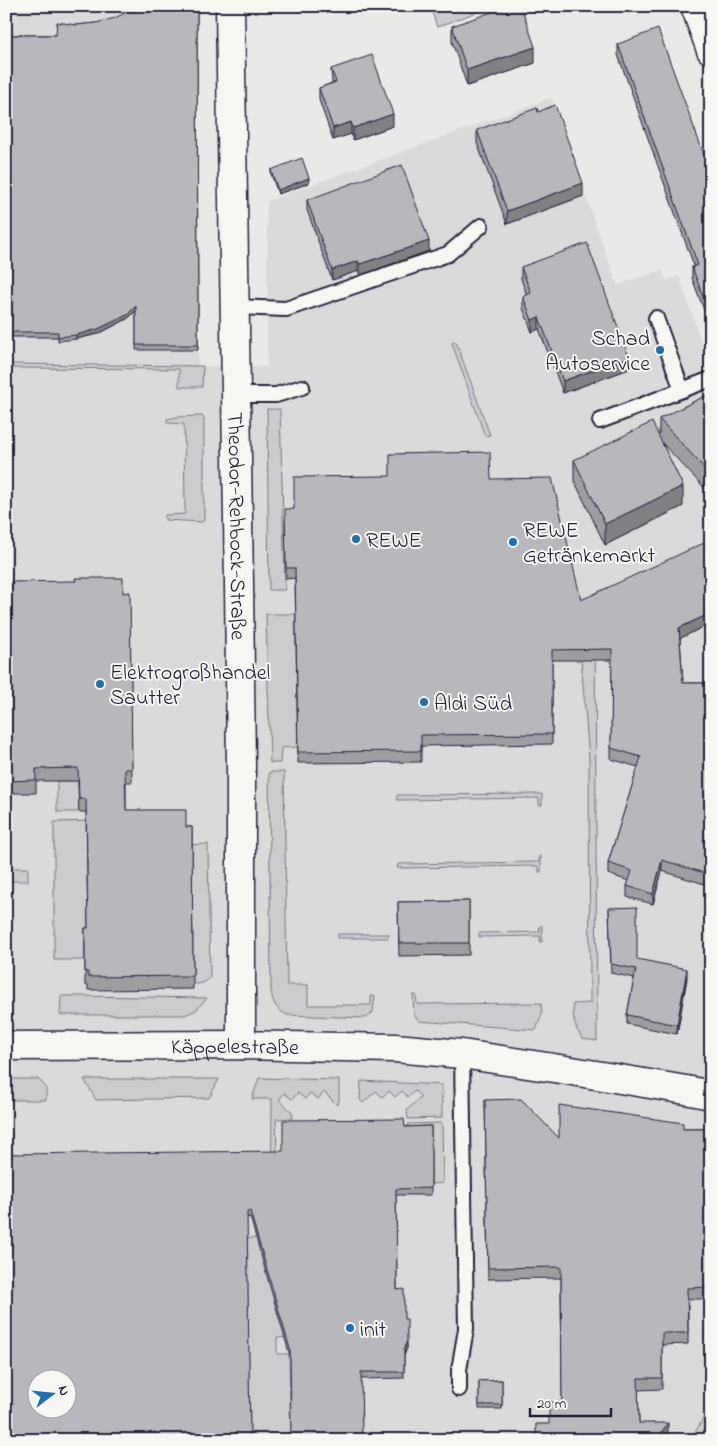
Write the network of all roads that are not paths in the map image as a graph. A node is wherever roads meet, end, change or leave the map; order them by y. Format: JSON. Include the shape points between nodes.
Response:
{"nodes":[{"id":1,"x":230,"y":6,"type":"edge"},
{"id":2,"x":695,"y":6,"type":"edge"},
{"id":3,"x":711,"y":50,"type":"edge"},
{"id":4,"x":481,"y":226,"type":"dead end"},
{"id":5,"x":234,"y":307,"type":"junction"},
{"id":6,"x":656,"y":318,"type":"dead end"},
{"id":7,"x":711,"y":379,"type":"edge"},
{"id":8,"x":302,"y":387,"type":"dead end"},
{"id":9,"x":682,"y":390,"type":"junction"},
{"id":10,"x":236,"y":396,"type":"junction"},
{"id":11,"x":600,"y":421,"type":"dead end"},
{"id":12,"x":241,"y":1045,"type":"junction"},
{"id":13,"x":6,"y":1046,"type":"edge"},
{"id":14,"x":462,"y":1054,"type":"junction"},
{"id":15,"x":711,"y":1095,"type":"edge"},
{"id":16,"x":459,"y":1389,"type":"dead end"}],
"edges":[{"from":1,"to":5,"type":"street","name":"Theodor-Rehbock-Straße"},
{"from":2,"to":3,"type":"street"},
{"from":4,"to":5,"type":"lane","via":[[448,254],[286,309]]},
{"from":5,"to":10,"type":"street","name":"Theodor-Rehbock-Straße"},
{"from":6,"to":9,"type":"lane"},
{"from":7,"to":9,"type":"lane"},
{"from":8,"to":10,"type":"lane","via":[[276,395]]},
{"from":9,"to":11,"type":"lane"},
{"from":10,"to":12,"type":"street","name":"Theodor-Rehbock-Straße"},
{"from":12,"to":13,"type":"street","name":"Käppelestraße"},
{"from":12,"to":14,"type":"street","name":"Käppelestraße","via":[[395,1048]]},
{"from":14,"to":15,"type":"street","name":"Käppelestraße"},
{"from":14,"to":16,"type":"lane","via":[[466,1329]]}]}
